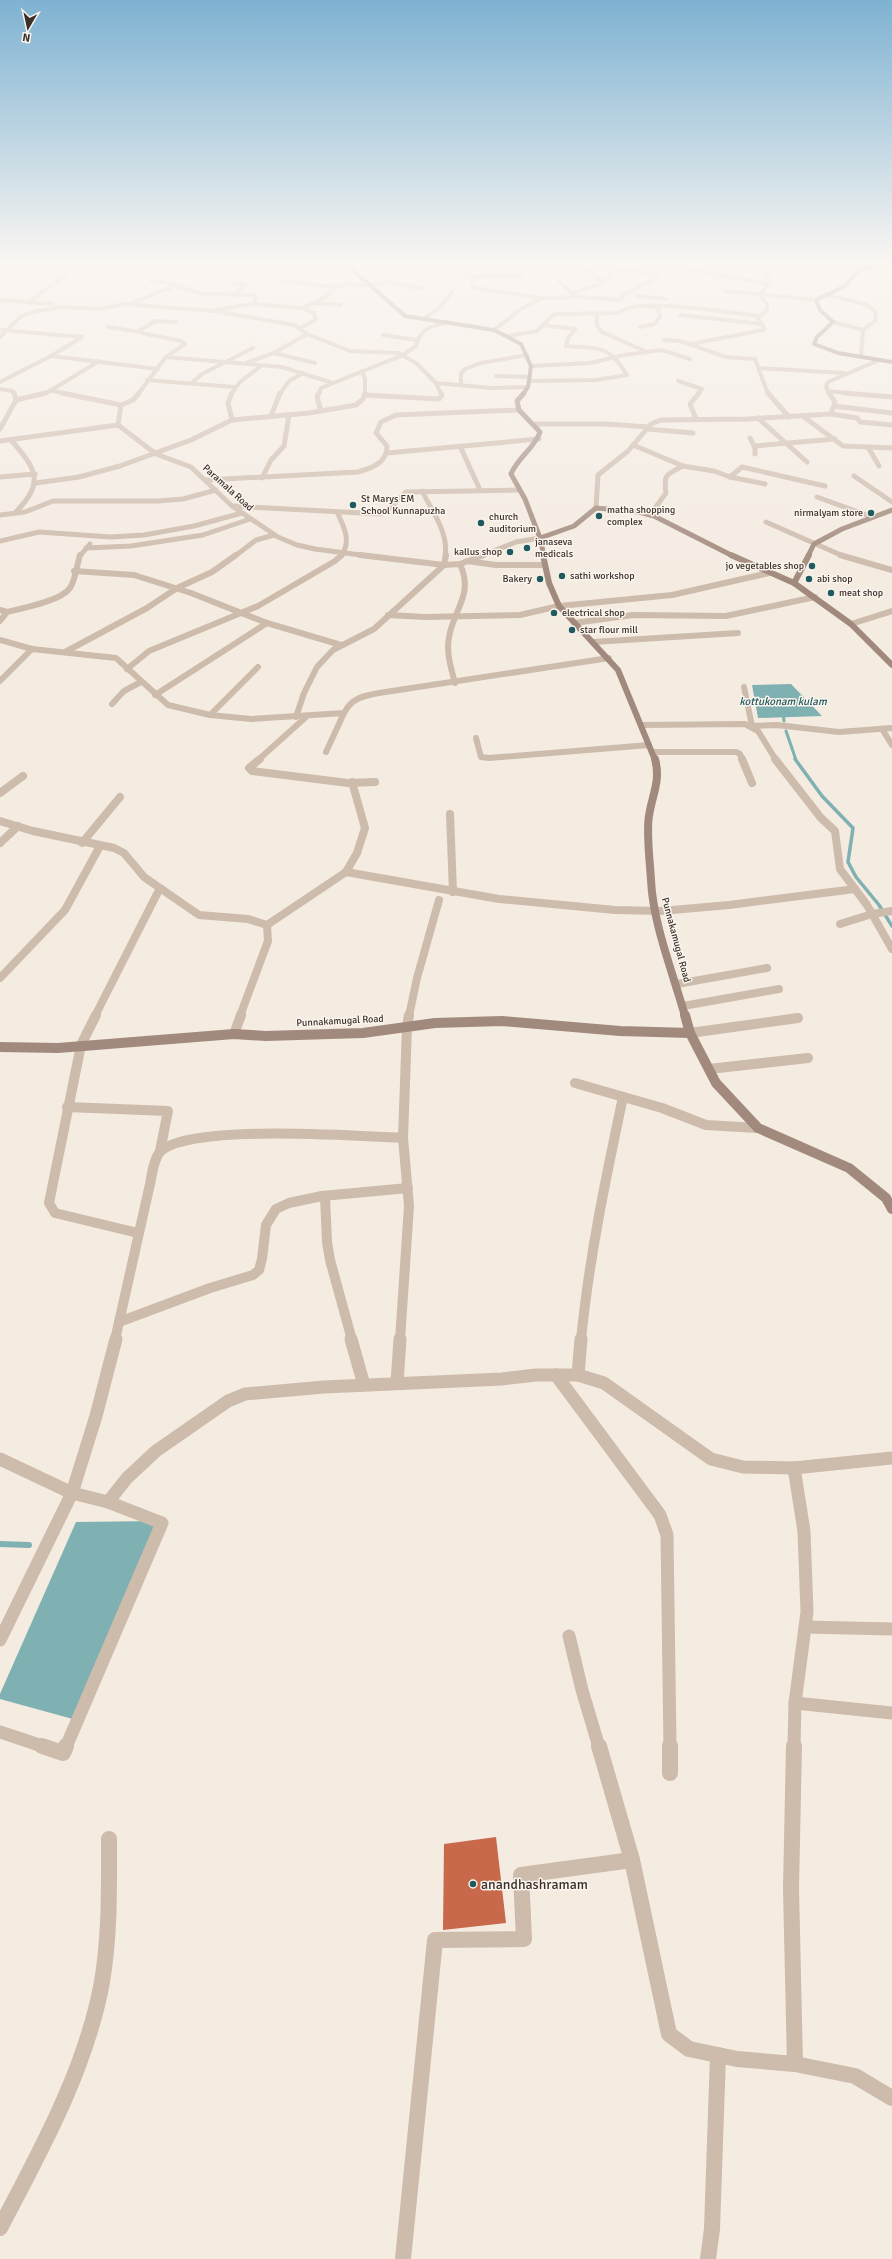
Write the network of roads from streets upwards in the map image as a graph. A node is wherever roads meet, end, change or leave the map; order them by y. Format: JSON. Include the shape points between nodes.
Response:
{"nodes":[{"id":1,"x":25,"y":369,"type":"edge"},
{"id":2,"x":85,"y":369,"type":"edge"},
{"id":3,"x":158,"y":369,"type":"edge"},
{"id":4,"x":211,"y":369,"type":"edge"},
{"id":5,"x":257,"y":369,"type":"edge"},
{"id":6,"x":290,"y":369,"type":"edge"},
{"id":7,"x":366,"y":369,"type":"edge"},
{"id":8,"x":423,"y":369,"type":"edge"},
{"id":9,"x":465,"y":369,"type":"edge"},
{"id":10,"x":531,"y":369,"type":"edge"},
{"id":11,"x":624,"y":369,"type":"edge"},
{"id":12,"x":760,"y":369,"type":"edge"},
{"id":13,"x":781,"y":369,"type":"edge"},
{"id":14,"x":860,"y":369,"type":"edge"},
{"id":15,"x":362,"y":371,"type":"junction"},
{"id":16,"x":303,"y":373,"type":"junction"},
{"id":17,"x":850,"y":374,"type":"junction"},
{"id":18,"x":496,"y":376,"type":"dead end"},
{"id":19,"x":530,"y":379,"type":"junction"},
{"id":20,"x":147,"y":380,"type":"junction"},
{"id":21,"x":678,"y":381,"type":"dead end"},
{"id":22,"x":0,"y":382,"type":"edge"},
{"id":23,"x":193,"y":382,"type":"junction"},
{"id":24,"x":333,"y":382,"type":"junction"},
{"id":25,"x":436,"y":383,"type":"junction"},
{"id":26,"x":461,"y":385,"type":"junction"},
{"id":27,"x":528,"y":386,"type":"junction"},
{"id":28,"x":234,"y":387,"type":"junction"},
{"id":29,"x":0,"y":389,"type":"edge"},
{"id":30,"x":50,"y":390,"type":"junction"},
{"id":31,"x":828,"y":391,"type":"junction"},
{"id":32,"x":12,"y":392,"type":"junction"},
{"id":33,"x":42,"y":394,"type":"junction"},
{"id":34,"x":364,"y":395,"type":"junction"},
{"id":35,"x":892,"y":397,"type":"edge"},
{"id":36,"x":16,"y":400,"type":"junction"},
{"id":37,"x":121,"y":405,"type":"junction"},
{"id":38,"x":834,"y":406,"type":"junction"},
{"id":39,"x":519,"y":410,"type":"junction"},
{"id":40,"x":321,"y":411,"type":"junction"},
{"id":41,"x":892,"y":413,"type":"edge"},
{"id":42,"x":831,"y":414,"type":"junction"},
{"id":43,"x":289,"y":415,"type":"junction"},
{"id":44,"x":272,"y":416,"type":"junction"},
{"id":45,"x":789,"y":417,"type":"junction"},
{"id":46,"x":804,"y":417,"type":"junction"},
{"id":47,"x":758,"y":418,"type":"junction"},
{"id":48,"x":696,"y":419,"type":"junction"},
{"id":49,"x":232,"y":420,"type":"junction"},
{"id":50,"x":535,"y":424,"type":"junction"},
{"id":51,"x":118,"y":425,"type":"junction"},
{"id":52,"x":892,"y":425,"type":"edge"},
{"id":53,"x":648,"y":428,"type":"junction"},
{"id":54,"x":0,"y":429,"type":"edge"},
{"id":55,"x":693,"y":433,"type":"dead end"},
{"id":56,"x":750,"y":438,"type":"dead end"},
{"id":57,"x":539,"y":439,"type":"junction"},
{"id":58,"x":835,"y":439,"type":"junction"},
{"id":59,"x":11,"y":440,"type":"junction"},
{"id":60,"x":0,"y":441,"type":"edge"},
{"id":61,"x":633,"y":445,"type":"junction"},
{"id":62,"x":786,"y":445,"type":"junction"},
{"id":63,"x":460,"y":446,"type":"junction"},
{"id":64,"x":754,"y":446,"type":"junction"},
{"id":65,"x":868,"y":447,"type":"junction"},
{"id":66,"x":892,"y":448,"type":"edge"},
{"id":67,"x":387,"y":453,"type":"junction"},
{"id":68,"x":156,"y":454,"type":"junction"},
{"id":69,"x":755,"y":454,"type":"dead end"},
{"id":70,"x":807,"y":462,"type":"dead end"},
{"id":71,"x":683,"y":466,"type":"junction"},
{"id":72,"x":879,"y":466,"type":"dead end"},
{"id":73,"x":35,"y":474,"type":"junction"},
{"id":74,"x":854,"y":476,"type":"dead end"},
{"id":75,"x":0,"y":477,"type":"edge"},
{"id":76,"x":730,"y":477,"type":"junction"},
{"id":77,"x":262,"y":478,"type":"junction"},
{"id":78,"x":206,"y":480,"type":"junction"},
{"id":79,"x":36,"y":483,"type":"junction"},
{"id":80,"x":766,"y":484,"type":"dead end"},
{"id":81,"x":825,"y":486,"type":"dead end"},
{"id":82,"x":216,"y":490,"type":"junction"},
{"id":83,"x":480,"y":490,"type":"junction"},
{"id":84,"x":520,"y":490,"type":"junction"},
{"id":85,"x":422,"y":491,"type":"junction"},
{"id":86,"x":817,"y":497,"type":"dead end"},
{"id":87,"x":892,"y":502,"type":"edge"},
{"id":88,"x":232,"y":506,"type":"junction"},
{"id":89,"x":596,"y":508,"type":"junction"},
{"id":90,"x":892,"y":510,"type":"edge"},
{"id":91,"x":337,"y":512,"type":"junction"},
{"id":92,"x":14,"y":514,"type":"junction"},
{"id":93,"x":242,"y":514,"type":"junction"},
{"id":94,"x":0,"y":515,"type":"edge"},
{"id":95,"x":650,"y":515,"type":"junction"},
{"id":96,"x":872,"y":517,"type":"junction"},
{"id":97,"x":250,"y":519,"type":"junction"},
{"id":98,"x":766,"y":522,"type":"dead end"},
{"id":99,"x":274,"y":534,"type":"junction"},
{"id":100,"x":97,"y":537,"type":"junction"},
{"id":101,"x":540,"y":538,"type":"junction"},
{"id":102,"x":0,"y":541,"type":"edge"},
{"id":103,"x":814,"y":544,"type":"junction"},
{"id":104,"x":86,"y":548,"type":"junction"},
{"id":105,"x":345,"y":553,"type":"junction"},
{"id":106,"x":463,"y":563,"type":"junction"},
{"id":107,"x":444,"y":565,"type":"junction"},
{"id":108,"x":544,"y":565,"type":"junction"},
{"id":109,"x":892,"y":570,"type":"edge"},
{"id":110,"x":74,"y":571,"type":"junction"},
{"id":111,"x":769,"y":572,"type":"junction"},
{"id":112,"x":794,"y":583,"type":"junction"},
{"id":113,"x":177,"y":588,"type":"junction"},
{"id":114,"x":815,"y":597,"type":"junction"},
{"id":115,"x":559,"y":606,"type":"junction"},
{"id":116,"x":0,"y":610,"type":"edge"},
{"id":117,"x":892,"y":611,"type":"edge"},
{"id":118,"x":7,"y":612,"type":"junction"},
{"id":119,"x":242,"y":613,"type":"junction"},
{"id":120,"x":388,"y":616,"type":"junction"},
{"id":121,"x":454,"y":616,"type":"junction"},
{"id":122,"x":0,"y":621,"type":"edge"},
{"id":123,"x":267,"y":622,"type":"junction"},
{"id":124,"x":574,"y":623,"type":"junction"},
{"id":125,"x":851,"y":624,"type":"junction"},
{"id":126,"x":738,"y":633,"type":"dead end"},
{"id":127,"x":0,"y":640,"type":"edge"},
{"id":128,"x":593,"y":642,"type":"junction"},
{"id":129,"x":341,"y":645,"type":"junction"},
{"id":130,"x":32,"y":649,"type":"junction"},
{"id":131,"x":65,"y":652,"type":"junction"},
{"id":132,"x":609,"y":658,"type":"junction"},
{"id":133,"x":892,"y":664,"type":"edge"},
{"id":134,"x":258,"y":667,"type":"dead end"},
{"id":135,"x":127,"y":669,"type":"junction"},
{"id":136,"x":0,"y":681,"type":"edge"},
{"id":137,"x":141,"y":682,"type":"junction"},
{"id":138,"x":455,"y":683,"type":"junction"},
{"id":139,"x":744,"y":687,"type":"dead end"},
{"id":140,"x":155,"y":695,"type":"junction"},
{"id":141,"x":112,"y":704,"type":"dead end"},
{"id":142,"x":344,"y":713,"type":"junction"},
{"id":143,"x":210,"y":715,"type":"junction"},
{"id":144,"x":296,"y":717,"type":"junction"},
{"id":145,"x":306,"y":717,"type":"junction"},
{"id":146,"x":642,"y":726,"type":"junction"},
{"id":147,"x":752,"y":726,"type":"junction"},
{"id":148,"x":892,"y":728,"type":"edge"},
{"id":149,"x":882,"y":730,"type":"junction"},
{"id":150,"x":476,"y":738,"type":"dead end"},
{"id":151,"x":649,"y":745,"type":"junction"},
{"id":152,"x":892,"y":745,"type":"edge"},
{"id":153,"x":326,"y":752,"type":"dead end"},
{"id":154,"x":653,"y":752,"type":"junction"},
{"id":155,"x":23,"y":776,"type":"dead end"},
{"id":156,"x":352,"y":782,"type":"junction"},
{"id":157,"x":375,"y":782,"type":"dead end"},
{"id":158,"x":752,"y":784,"type":"dead end"},
{"id":159,"x":0,"y":793,"type":"edge"},
{"id":160,"x":120,"y":797,"type":"dead end"},
{"id":161,"x":450,"y":814,"type":"dead end"},
{"id":162,"x":0,"y":821,"type":"edge"},
{"id":163,"x":18,"y":826,"type":"junction"},
{"id":164,"x":0,"y":843,"type":"edge"},
{"id":165,"x":82,"y":843,"type":"junction"},
{"id":166,"x":100,"y":846,"type":"junction"},
{"id":167,"x":346,"y":872,"type":"junction"},
{"id":168,"x":160,"y":888,"type":"junction"},
{"id":169,"x":855,"y":889,"type":"junction"},
{"id":170,"x":452,"y":892,"type":"junction"},
{"id":171,"x":439,"y":900,"type":"dead end"},
{"id":172,"x":655,"y":911,"type":"junction"},
{"id":173,"x":892,"y":911,"type":"edge"},
{"id":174,"x":872,"y":914,"type":"junction"},
{"id":175,"x":840,"y":924,"type":"dead end"},
{"id":176,"x":267,"y":925,"type":"junction"},
{"id":177,"x":892,"y":950,"type":"edge"},
{"id":178,"x":767,"y":968,"type":"dead end"},
{"id":179,"x":0,"y":978,"type":"edge"},
{"id":180,"x":677,"y":984,"type":"junction"},
{"id":181,"x":779,"y":989,"type":"dead end"},
{"id":182,"x":683,"y":1006,"type":"junction"},
{"id":183,"x":798,"y":1018,"type":"dead end"},
{"id":184,"x":407,"y":1027,"type":"junction"},
{"id":185,"x":690,"y":1033,"type":"junction"},
{"id":186,"x":234,"y":1034,"type":"junction"},
{"id":187,"x":81,"y":1045,"type":"junction"},
{"id":188,"x":0,"y":1047,"type":"edge"},
{"id":189,"x":808,"y":1058,"type":"dead end"},
{"id":190,"x":709,"y":1069,"type":"junction"},
{"id":191,"x":575,"y":1083,"type":"dead end"},
{"id":192,"x":623,"y":1097,"type":"junction"},
{"id":193,"x":67,"y":1107,"type":"junction"},
{"id":194,"x":758,"y":1128,"type":"junction"},
{"id":195,"x":403,"y":1138,"type":"junction"},
{"id":196,"x":160,"y":1151,"type":"junction"},
{"id":197,"x":408,"y":1188,"type":"junction"},
{"id":198,"x":325,"y":1196,"type":"junction"},
{"id":199,"x":892,"y":1209,"type":"edge"},
{"id":200,"x":138,"y":1233,"type":"junction"},
{"id":201,"x":119,"y":1322,"type":"junction"},
{"id":202,"x":556,"y":1375,"type":"junction"},
{"id":203,"x":578,"y":1375,"type":"junction"},
{"id":204,"x":397,"y":1383,"type":"junction"},
{"id":205,"x":364,"y":1385,"type":"junction"},
{"id":206,"x":892,"y":1458,"type":"edge"},
{"id":207,"x":0,"y":1459,"type":"edge"},
{"id":208,"x":794,"y":1468,"type":"junction"},
{"id":209,"x":72,"y":1494,"type":"junction"},
{"id":210,"x":108,"y":1502,"type":"junction"},
{"id":211,"x":805,"y":1627,"type":"junction"},
{"id":212,"x":892,"y":1629,"type":"edge"},
{"id":213,"x":569,"y":1636,"type":"dead end"},
{"id":214,"x":0,"y":1640,"type":"edge"},
{"id":215,"x":795,"y":1703,"type":"junction"},
{"id":216,"x":892,"y":1713,"type":"edge"},
{"id":217,"x":0,"y":1732,"type":"edge"},
{"id":218,"x":670,"y":1773,"type":"dead end"},
{"id":219,"x":110,"y":1839,"type":"dead end"},
{"id":220,"x":632,"y":1860,"type":"junction"},
{"id":221,"x":718,"y":2055,"type":"junction"},
{"id":222,"x":795,"y":2064,"type":"junction"},
{"id":223,"x":892,"y":2098,"type":"edge"},
{"id":224,"x":0,"y":2228,"type":"edge"},
{"id":225,"x":403,"y":2259,"type":"edge"},
{"id":226,"x":708,"y":2259,"type":"edge"}],
"edges":[{"from":1,"to":22,"type":"street"},
{"from":2,"to":30,"type":"street"},
{"from":3,"to":20,"type":"street"},
{"from":4,"to":23,"type":"street"},
{"from":5,"to":28,"type":"street"},
{"from":6,"to":16,"type":"street"},
{"from":7,"to":15,"type":"street"},
{"from":8,"to":25,"type":"street"},
{"from":9,"to":26,"type":"street","via":[[460,376]]},
{"from":10,"to":19,"type":"street"},
{"from":11,"to":19,"type":"street","via":[[627,375],[625,376],[559,382]]},
{"from":12,"to":45,"type":"street","via":[[768,393]]},
{"from":13,"to":17,"type":"street"},
{"from":14,"to":17,"type":"street"},
{"from":15,"to":24,"type":"street"},
{"from":15,"to":34,"type":"street","via":[[367,385]]},
{"from":16,"to":24,"type":"street"},
{"from":16,"to":44,"type":"street","via":[[293,376],[282,387]]},
{"from":17,"to":31,"type":"street","via":[[828,382]]},
{"from":18,"to":19,"type":"street"},
{"from":19,"to":27,"type":"street"},
{"from":20,"to":23,"type":"street"},
{"from":20,"to":37,"type":"street","via":[[132,400]]},
{"from":21,"to":48,"type":"street","via":[[702,389],[690,404]]},
{"from":23,"to":28,"type":"street"},
{"from":24,"to":40,"type":"street","via":[[321,388],[319,392],[317,397]]},
{"from":25,"to":26,"type":"street"},
{"from":25,"to":34,"type":"street","via":[[442,391],[444,404]]},
{"from":26,"to":27,"type":"street","via":[[491,388]]},
{"from":27,"to":39,"type":"street","via":[[517,401]]},
{"from":28,"to":49,"type":"street","via":[[228,408]]},
{"from":29,"to":32,"type":"street"},
{"from":30,"to":33,"type":"street"},
{"from":30,"to":37,"type":"street"},
{"from":31,"to":35,"type":"street"},
{"from":31,"to":38,"type":"street","via":[[835,402]]},
{"from":32,"to":33,"type":"street"},
{"from":32,"to":36,"type":"street","via":[[16,395]]},
{"from":33,"to":36,"type":"street"},
{"from":34,"to":40,"type":"street","via":[[359,404]]},
{"from":36,"to":54,"type":"street"},
{"from":37,"to":51,"type":"street"},
{"from":38,"to":41,"type":"street"},
{"from":38,"to":42,"type":"street"},
{"from":39,"to":50,"type":"street"},
{"from":39,"to":67,"type":"street","via":[[396,415],[381,422],[376,433],[385,442]]},
{"from":40,"to":43,"type":"street"},
{"from":42,"to":46,"type":"street"},
{"from":42,"to":52,"type":"street","via":[[857,418],[860,422]]},
{"from":43,"to":44,"type":"street"},
{"from":43,"to":77,"type":"street","via":[[284,446],[271,460]]},
{"from":44,"to":49,"type":"street"},
{"from":45,"to":46,"type":"street"},
{"from":45,"to":47,"type":"street"},
{"from":46,"to":58,"type":"street"},
{"from":47,"to":48,"type":"street"},
{"from":47,"to":62,"type":"street"},
{"from":48,"to":53,"type":"street","via":[[661,420]]},
{"from":49,"to":68,"type":"street"},
{"from":50,"to":53,"type":"street","via":[[610,423]]},
{"from":50,"to":57,"type":"street","via":[[540,432]]},
{"from":51,"to":59,"type":"street"},
{"from":51,"to":68,"type":"street","name":"Paramala Road"},
{"from":53,"to":55,"type":"street"},
{"from":53,"to":61,"type":"street"},
{"from":56,"to":64,"type":"street"},
{"from":57,"to":63,"type":"street"},
{"from":57,"to":84,"type":"street","name":"Punnakamugal Road","via":[[532,450],[513,465],[511,474]]},
{"from":58,"to":62,"type":"street"},
{"from":58,"to":65,"type":"street","via":[[847,447]]},
{"from":59,"to":60,"type":"street"},
{"from":59,"to":73,"type":"street","via":[[27,458]]},
{"from":61,"to":71,"type":"street"},
{"from":61,"to":89,"type":"street","via":[[598,475]]},
{"from":62,"to":64,"type":"street"},
{"from":62,"to":70,"type":"street"},
{"from":63,"to":67,"type":"street"},
{"from":63,"to":83,"type":"street"},
{"from":64,"to":69,"type":"street"},
{"from":65,"to":66,"type":"street"},
{"from":65,"to":72,"type":"street"},
{"from":67,"to":77,"type":"street","via":[[376,466],[358,472]]},
{"from":68,"to":78,"type":"street","name":"Paramala Road","via":[[191,467]]},
{"from":68,"to":79,"type":"street","via":[[96,473]]},
{"from":71,"to":76,"type":"street","via":[[714,471]]},
{"from":71,"to":95,"type":"street","via":[[668,474],[664,480],[666,493]]},
{"from":73,"to":75,"type":"street"},
{"from":73,"to":79,"type":"street"},
{"from":74,"to":87,"type":"street"},
{"from":76,"to":80,"type":"street"},
{"from":76,"to":81,"type":"street","via":[[742,467]]},
{"from":77,"to":78,"type":"street"},
{"from":78,"to":82,"type":"street","name":"Paramala Road"},
{"from":79,"to":92,"type":"street","via":[[32,496]]},
{"from":82,"to":88,"type":"street","name":"Paramala Road"},
{"from":82,"to":92,"type":"street","via":[[158,501],[60,500]]},
{"from":83,"to":84,"type":"street"},
{"from":83,"to":85,"type":"street"},
{"from":84,"to":101,"type":"street","name":"Punnakamugal Road"},
{"from":85,"to":91,"type":"street","via":[[400,494],[391,507],[380,514]]},
{"from":85,"to":107,"type":"street","via":[[447,545]]},
{"from":86,"to":96,"type":"street"},
{"from":88,"to":91,"type":"street"},
{"from":88,"to":93,"type":"street","name":"Paramala Road"},
{"from":89,"to":95,"type":"street"},
{"from":89,"to":101,"type":"street","via":[[574,526]]},
{"from":90,"to":96,"type":"street"},
{"from":91,"to":105,"type":"street","via":[[348,541]]},
{"from":92,"to":94,"type":"street"},
{"from":93,"to":97,"type":"street","name":"Paramala Road"},
{"from":93,"to":100,"type":"street","via":[[183,529]]},
{"from":95,"to":111,"type":"street"},
{"from":96,"to":103,"type":"street"},
{"from":97,"to":99,"type":"street","name":"Paramala Road"},
{"from":97,"to":104,"type":"street","via":[[203,535],[131,546]]},
{"from":98,"to":103,"type":"street"},
{"from":99,"to":105,"type":"street","name":"Paramala Road","via":[[296,545]]},
{"from":99,"to":113,"type":"street","via":[[256,540],[222,566]]},
{"from":100,"to":102,"type":"street","via":[[28,533],[11,541]]},
{"from":100,"to":104,"type":"street"},
{"from":101,"to":106,"type":"street","name":"Paramala Road","via":[[516,542]]},
{"from":101,"to":108,"type":"street","name":"Punnakamugal Road"},
{"from":103,"to":109,"type":"street"},
{"from":103,"to":112,"type":"street"},
{"from":104,"to":110,"type":"street","via":[[80,554]]},
{"from":105,"to":107,"type":"street","name":"Paramala Road"},
{"from":105,"to":119,"type":"street","via":[[273,598]]},
{"from":106,"to":107,"type":"street","name":"Paramala Road"},
{"from":106,"to":108,"type":"street"},
{"from":106,"to":121,"type":"street","via":[[467,584],[464,597]]},
{"from":107,"to":120,"type":"street"},
{"from":108,"to":115,"type":"street","name":"Punnakamugal Road"},
{"from":110,"to":113,"type":"street","via":[[121,572]]},
{"from":110,"to":118,"type":"street","via":[[71,587],[65,593],[44,602]]},
{"from":111,"to":112,"type":"street"},
{"from":111,"to":115,"type":"street","via":[[672,595]]},
{"from":112,"to":114,"type":"street"},
{"from":113,"to":119,"type":"street"},
{"from":113,"to":131,"type":"street"},
{"from":114,"to":124,"type":"street","via":[[726,616],[633,615]]},
{"from":114,"to":125,"type":"street"},
{"from":115,"to":121,"type":"street","via":[[520,615]]},
{"from":115,"to":124,"type":"street","name":"Punnakamugal Road"},
{"from":116,"to":118,"type":"street"},
{"from":117,"to":125,"type":"street"},
{"from":118,"to":122,"type":"street"},
{"from":119,"to":123,"type":"street"},
{"from":119,"to":135,"type":"street","via":[[149,651]]},
{"from":120,"to":121,"type":"street"},
{"from":120,"to":129,"type":"street","via":[[374,629]]},
{"from":121,"to":138,"type":"street","via":[[448,651]]},
{"from":123,"to":129,"type":"street"},
{"from":123,"to":140,"type":"street","via":[[234,646]]},
{"from":124,"to":128,"type":"street","name":"Punnakamugal Road"},
{"from":125,"to":133,"type":"street"},
{"from":126,"to":128,"type":"street"},
{"from":127,"to":130,"type":"street"},
{"from":128,"to":132,"type":"street","name":"Punnakamugal Road"},
{"from":129,"to":144,"type":"street","via":[[317,667]]},
{"from":130,"to":131,"type":"street"},
{"from":130,"to":136,"type":"street"},
{"from":131,"to":135,"type":"street","via":[[116,658]]},
{"from":132,"to":138,"type":"street"},
{"from":132,"to":146,"type":"street","name":"Punnakamugal Road","via":[[618,670]]},
{"from":134,"to":143,"type":"street"},
{"from":135,"to":137,"type":"street"},
{"from":137,"to":140,"type":"street"},
{"from":137,"to":141,"type":"street","via":[[124,692]]},
{"from":138,"to":142,"type":"street","via":[[360,697],[349,704]]},
{"from":139,"to":147,"type":"street"},
{"from":140,"to":143,"type":"street","via":[[168,705]]},
{"from":142,"to":145,"type":"street"},
{"from":142,"to":153,"type":"street"},
{"from":143,"to":144,"type":"street","via":[[237,720]]},
{"from":144,"to":145,"type":"street"},
{"from":145,"to":156,"type":"street","via":[[249,768],[257,772]]},
{"from":146,"to":147,"type":"street"},
{"from":146,"to":151,"type":"street","name":"Punnakamugal Road"},
{"from":147,"to":149,"type":"street","via":[[777,725],[839,732]]},
{"from":147,"to":169,"type":"street","via":[[821,818],[835,831],[840,869]]},
{"from":148,"to":149,"type":"street"},
{"from":149,"to":152,"type":"street"},
{"from":150,"to":151,"type":"street","via":[[481,757],[489,758]]},
{"from":151,"to":154,"type":"street","name":"Punnakamugal Road"},
{"from":154,"to":158,"type":"street","via":[[736,752],[740,754]]},
{"from":154,"to":172,"type":"street","name":"Punnakamugal Road","via":[[657,767],[656,788],[649,816],[649,828]]},
{"from":155,"to":159,"type":"street"},
{"from":156,"to":157,"type":"street"},
{"from":156,"to":167,"type":"street","via":[[365,828],[357,853]]},
{"from":160,"to":165,"type":"street"},
{"from":161,"to":170,"type":"street"},
{"from":162,"to":163,"type":"street"},
{"from":163,"to":164,"type":"street"},
{"from":163,"to":165,"type":"street"},
{"from":165,"to":166,"type":"street"},
{"from":166,"to":168,"type":"street","via":[[124,853],[144,877]]},
{"from":166,"to":179,"type":"street","via":[[65,910]]},
{"from":167,"to":170,"type":"street"},
{"from":167,"to":176,"type":"street"},
{"from":168,"to":176,"type":"street","via":[[199,915],[248,919]]},
{"from":168,"to":187,"type":"street"},
{"from":169,"to":172,"type":"street","via":[[804,898]]},
{"from":169,"to":174,"type":"street"},
{"from":170,"to":172,"type":"street","via":[[574,908]]},
{"from":171,"to":184,"type":"street","via":[[417,978]]},
{"from":172,"to":180,"type":"street","name":"Punnakamugal Road"},
{"from":173,"to":174,"type":"street"},
{"from":174,"to":175,"type":"street"},
{"from":174,"to":177,"type":"street"},
{"from":176,"to":186,"type":"street","via":[[268,942]]},
{"from":178,"to":180,"type":"street"},
{"from":180,"to":182,"type":"street","name":"Punnakamugal Road"},
{"from":181,"to":182,"type":"street"},
{"from":182,"to":185,"type":"street","name":"Punnakamugal Road"},
{"from":183,"to":185,"type":"street"},
{"from":184,"to":185,"type":"street","name":"Punnakamugal Road","via":[[435,1023],[502,1021],[620,1031]]},
{"from":184,"to":186,"type":"street","name":"Punnakamugal Road","via":[[363,1033],[266,1036]]},
{"from":184,"to":195,"type":"street"},
{"from":185,"to":190,"type":"street"},
{"from":186,"to":187,"type":"street","name":"Punnakamugal Road"},
{"from":187,"to":188,"type":"street","name":"Punnakamugal Road","via":[[32,1049]]},
{"from":187,"to":193,"type":"street"},
{"from":189,"to":190,"type":"street"},
{"from":190,"to":194,"type":"street","via":[[716,1083]]},
{"from":191,"to":192,"type":"street"},
{"from":192,"to":194,"type":"street","via":[[662,1108],[706,1125]]},
{"from":192,"to":203,"type":"street","via":[[604,1182],[586,1292]]},
{"from":193,"to":196,"type":"street","via":[[168,1111]]},
{"from":193,"to":200,"type":"street","via":[[49,1203],[55,1213]]},
{"from":194,"to":199,"type":"street","via":[[849,1168],[886,1198]]},
{"from":195,"to":196,"type":"street","via":[[241,1134],[174,1143]]},
{"from":195,"to":197,"type":"street"},
{"from":196,"to":200,"type":"street"},
{"from":197,"to":198,"type":"street"},
{"from":197,"to":204,"type":"street","via":[[409,1206]]},
{"from":198,"to":201,"type":"street","via":[[289,1204],[275,1210],[266,1225],[259,1270],[253,1275]]},
{"from":198,"to":205,"type":"street","via":[[330,1260]]},
{"from":200,"to":201,"type":"street"},
{"from":201,"to":209,"type":"street","via":[[93,1429]]},
{"from":202,"to":203,"type":"street"},
{"from":202,"to":204,"type":"street"},
{"from":202,"to":218,"type":"street","via":[[660,1515],[667,1535]]},
{"from":203,"to":208,"type":"street","via":[[604,1383],[711,1459],[743,1467]]},
{"from":204,"to":205,"type":"street"},
{"from":205,"to":210,"type":"street","via":[[245,1394],[228,1401],[156,1451],[127,1478]]},
{"from":206,"to":208,"type":"street"},
{"from":207,"to":209,"type":"street"},
{"from":208,"to":211,"type":"street","via":[[804,1531],[807,1612]]},
{"from":209,"to":210,"type":"street"},
{"from":209,"to":214,"type":"street"},
{"from":210,"to":217,"type":"street","via":[[162,1523],[63,1753]]},
{"from":211,"to":212,"type":"street"},
{"from":211,"to":215,"type":"street"},
{"from":213,"to":220,"type":"street","via":[[582,1690]]},
{"from":215,"to":216,"type":"street"},
{"from":215,"to":222,"type":"street","via":[[791,1888]]},
{"from":219,"to":224,"type":"street","via":[[107,1946],[99,1994],[81,2058],[56,2118]]},
{"from":220,"to":221,"type":"street","via":[[669,2034],[689,2049]]},
{"from":220,"to":225,"type":"street","via":[[521,1875],[524,1939],[435,1940]]},
{"from":221,"to":222,"type":"street"},
{"from":221,"to":226,"type":"street","via":[[712,2229]]},
{"from":222,"to":223,"type":"street","via":[[855,2076]]}]}
